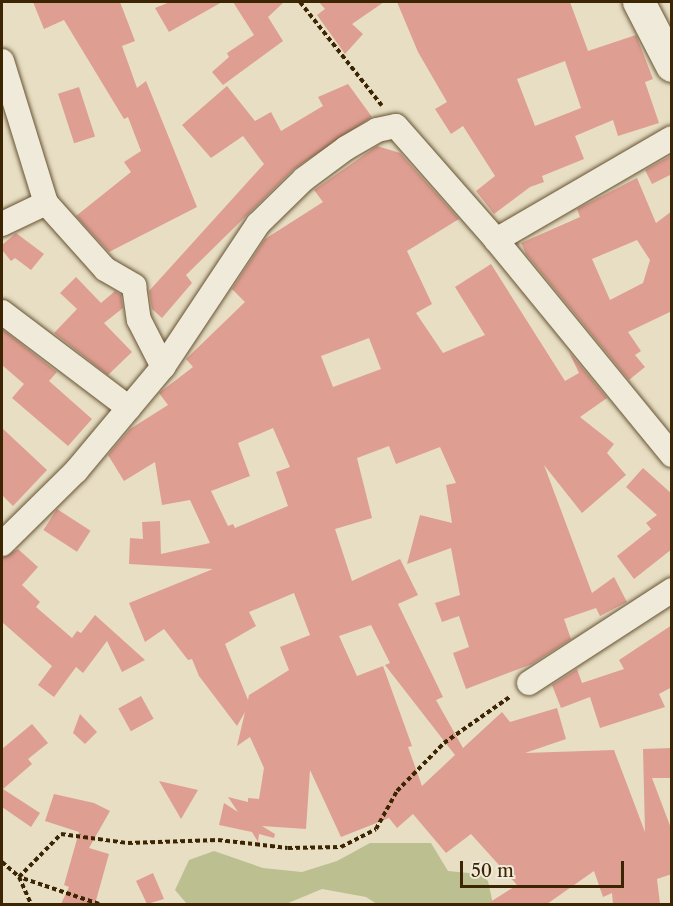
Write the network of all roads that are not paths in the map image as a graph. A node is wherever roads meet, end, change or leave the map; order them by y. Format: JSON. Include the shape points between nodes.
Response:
{"nodes":[{"id":1,"x":639,"y":2,"type":"edge"},
{"id":2,"x":2,"y":61,"type":"edge"},
{"id":3,"x":672,"y":66,"type":"edge"},
{"id":4,"x":672,"y":138,"type":"edge"},
{"id":5,"x":46,"y":203,"type":"junction"},
{"id":6,"x":2,"y":224,"type":"edge"},
{"id":7,"x":496,"y":240,"type":"junction"},
{"id":8,"x":2,"y":312,"type":"edge"},
{"id":9,"x":163,"y":367,"type":"junction"},
{"id":10,"x":129,"y":408,"type":"junction"},
{"id":11,"x":672,"y":455,"type":"edge"},
{"id":12,"x":2,"y":544,"type":"edge"},
{"id":13,"x":672,"y":591,"type":"edge"},
{"id":14,"x":529,"y":683,"type":"road end"}],
"edges":[{"from":1,"to":3,"type":"street"},
{"from":2,"to":5,"type":"street"},
{"from":4,"to":7,"type":"street"},
{"from":5,"to":6,"type":"street"},
{"from":5,"to":9,"type":"street","via":[[105,268],[134,286],[139,320]]},
{"from":7,"to":9,"type":"street","via":[[396,126],[377,130],[304,179],[258,224]]},
{"from":7,"to":11,"type":"street"},
{"from":8,"to":10,"type":"street"},
{"from":9,"to":10,"type":"street"},
{"from":10,"to":12,"type":"street","via":[[76,471]]},
{"from":13,"to":14,"type":"street"}]}
